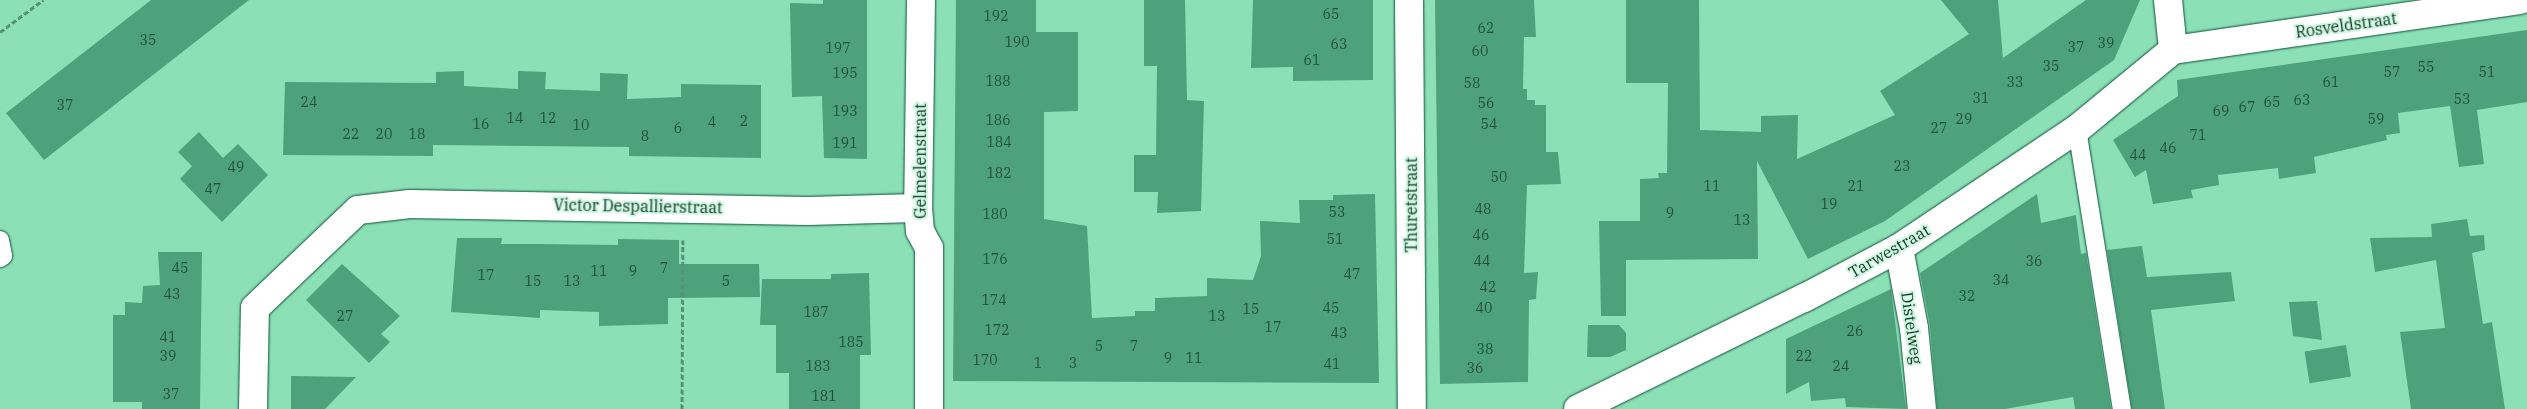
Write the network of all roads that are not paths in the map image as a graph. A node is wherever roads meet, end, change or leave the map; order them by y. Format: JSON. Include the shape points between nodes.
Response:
{"nodes":[{"id":1,"x":921,"y":0,"type":"edge"},
{"id":2,"x":1409,"y":0,"type":"edge"},
{"id":3,"x":2168,"y":0,"type":"edge"},
{"id":4,"x":2518,"y":0,"type":"edge"},
{"id":5,"x":2173,"y":50,"type":"junction"},
{"id":6,"x":2078,"y":129,"type":"junction"},
{"id":7,"x":918,"y":208,"type":"junction"},
{"id":8,"x":0,"y":240,"type":"edge"},
{"id":9,"x":1899,"y":248,"type":"junction"},
{"id":10,"x":0,"y":258,"type":"edge"},
{"id":11,"x":253,"y":409,"type":"edge"},
{"id":12,"x":930,"y":409,"type":"edge"},
{"id":13,"x":1412,"y":409,"type":"edge"},
{"id":14,"x":1578,"y":409,"type":"edge"},
{"id":15,"x":1922,"y":409,"type":"edge"},
{"id":16,"x":2122,"y":409,"type":"edge"}],
"edges":[{"from":1,"to":7,"type":"street","name":"Gelmelenstraat"},
{"from":2,"to":13,"type":"street","name":"Thuretstraat"},
{"from":3,"to":5,"type":"street"},
{"from":4,"to":5,"type":"street","name":"Rosveldstraat"},
{"from":5,"to":6,"type":"street","name":"Tarwestraat"},
{"from":6,"to":9,"type":"street","name":"Tarwestraat"},
{"from":6,"to":16,"type":"lane"},
{"from":7,"to":11,"type":"street","name":"Victor Despallierstraat","via":[[808,211],[684,206],[410,204],[358,210],[255,308]]},
{"from":7,"to":12,"type":"street","name":"Gelmelenstraat","via":[[920,231],[929,248]]},
{"from":8,"to":10,"type":"lane","via":[[3,256]]},
{"from":9,"to":14,"type":"street","name":"Tarwestraat"},
{"from":9,"to":15,"type":"street","name":"Distelweg","via":[[1914,328]]}]}
